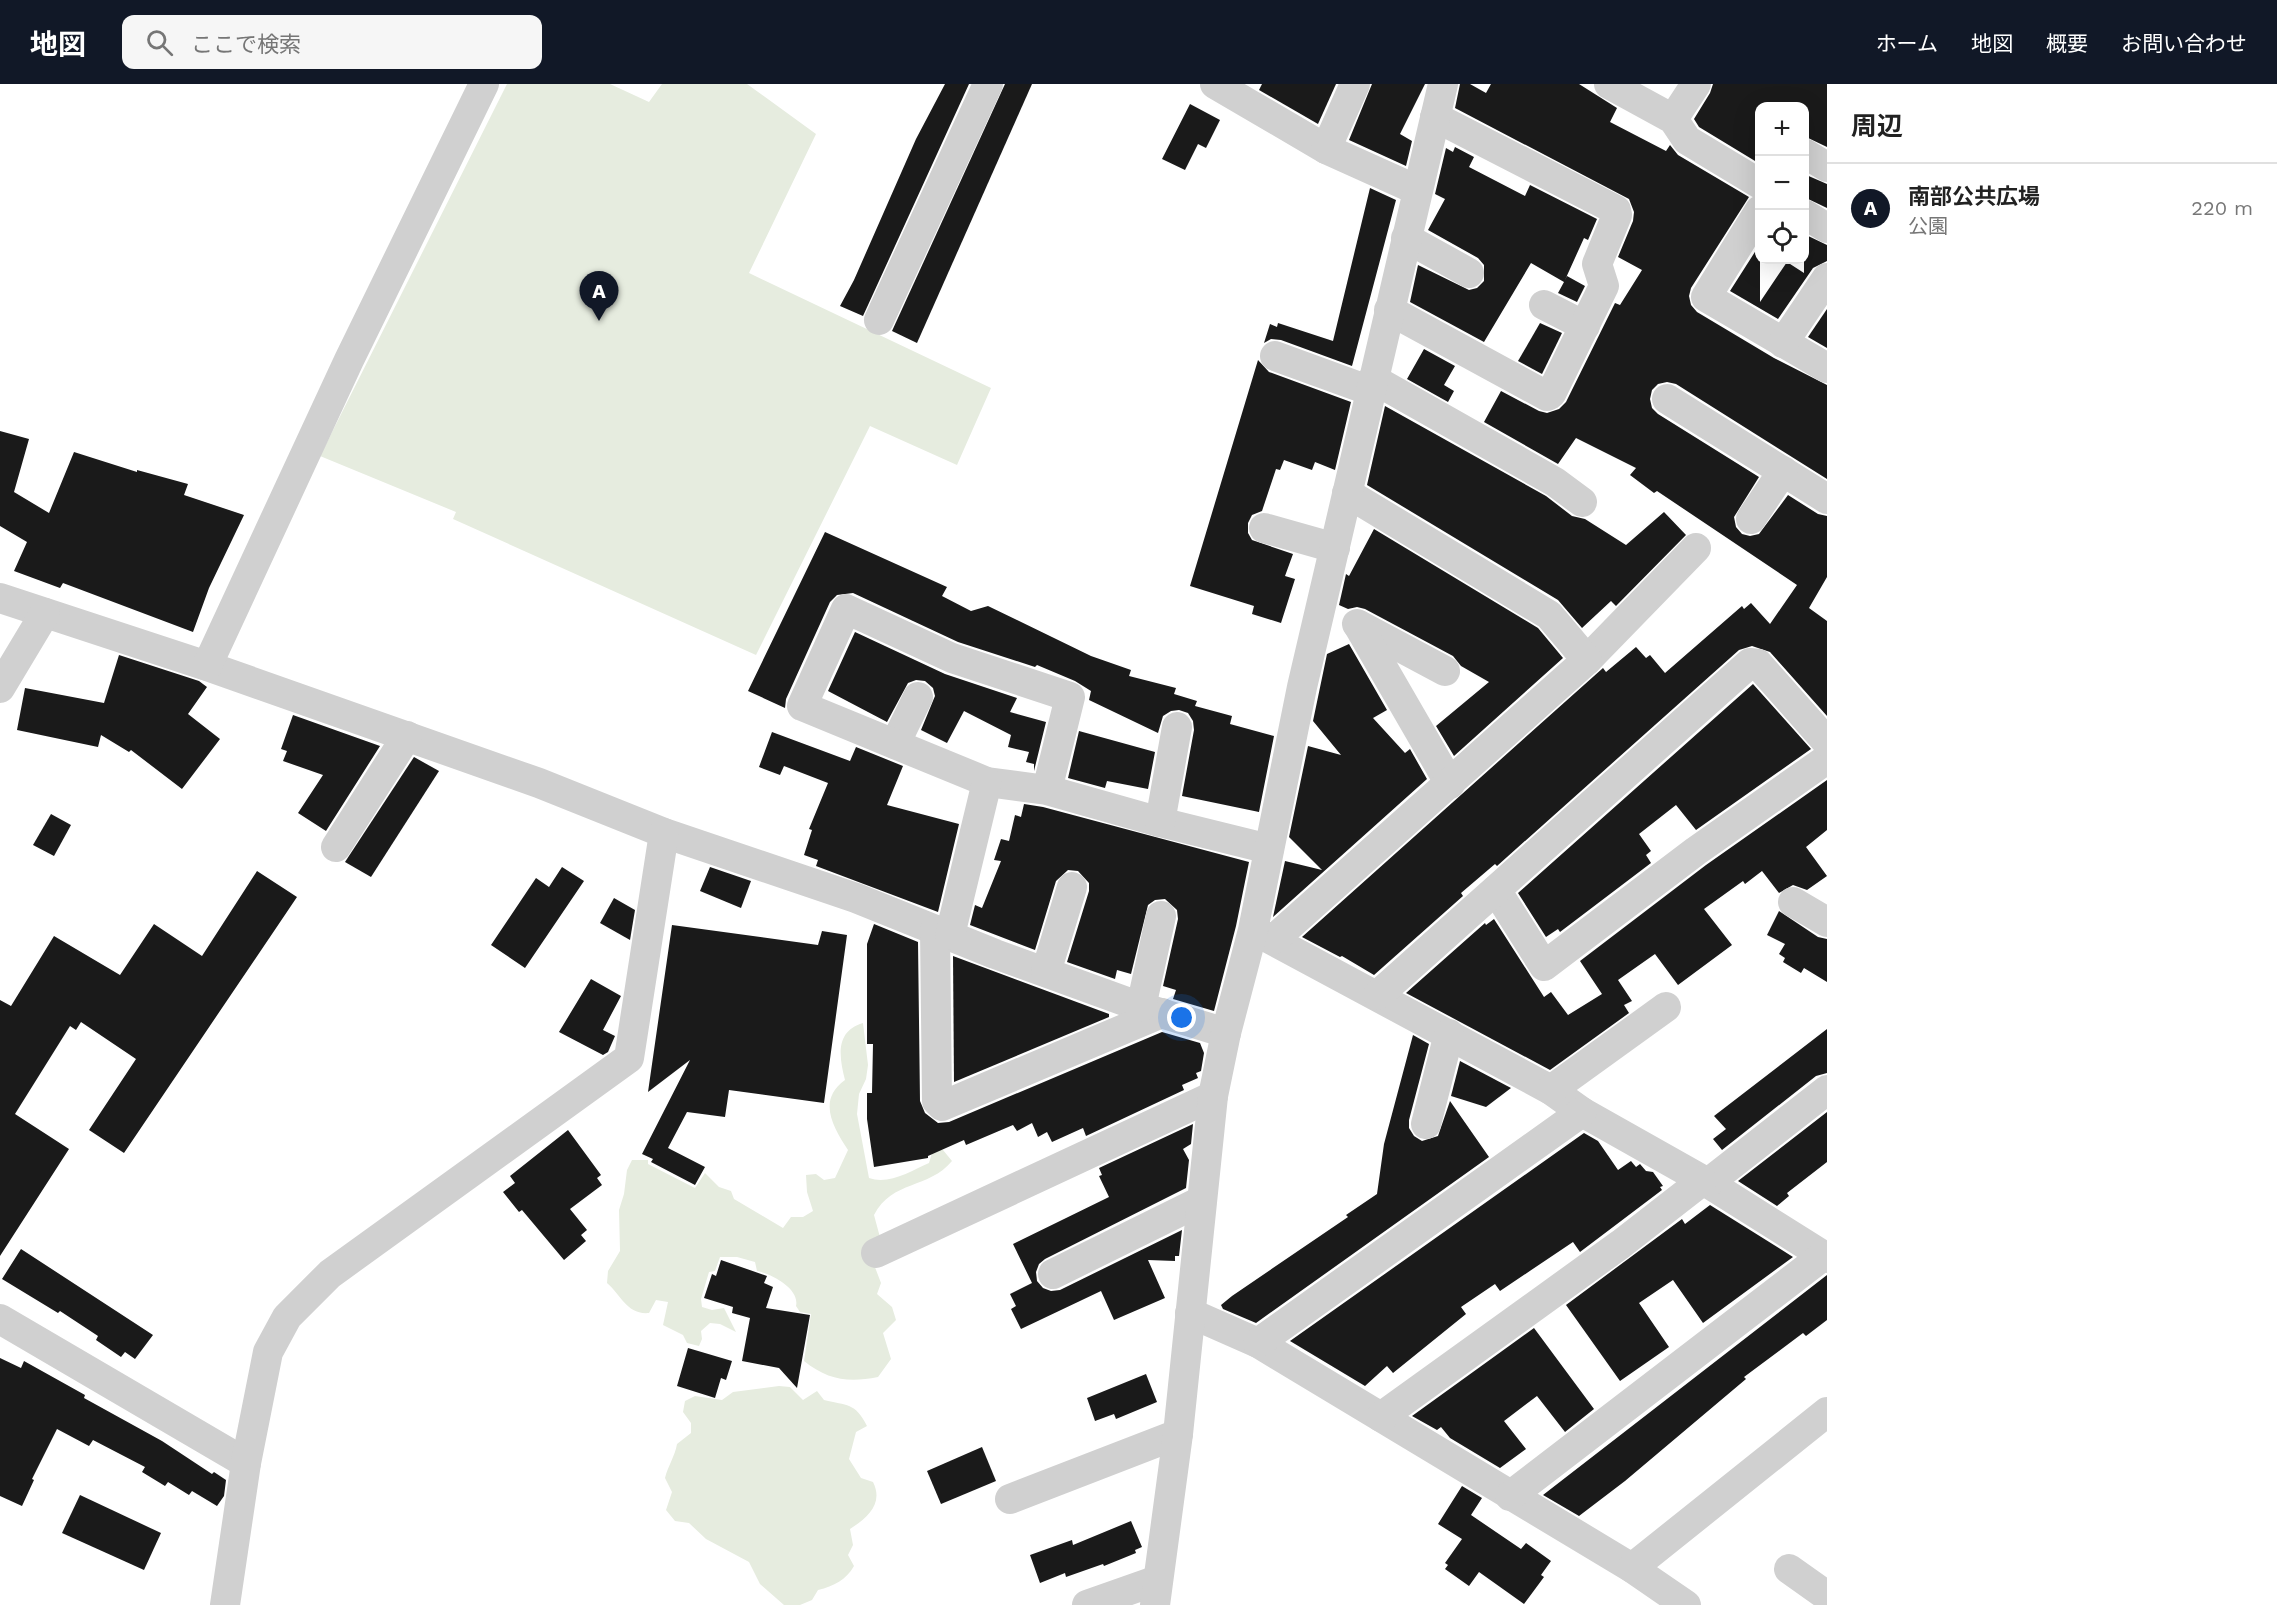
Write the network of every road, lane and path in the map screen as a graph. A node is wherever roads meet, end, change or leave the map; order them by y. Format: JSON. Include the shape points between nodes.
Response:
{"nodes":[{"id":1,"x":484,"y":84,"type":"edge"},
{"id":2,"x":988,"y":84,"type":"edge"},
{"id":3,"x":1355,"y":84,"type":"edge"},
{"id":4,"x":1443,"y":84,"type":"edge"},
{"id":5,"x":1609,"y":84,"type":"edge"},
{"id":6,"x":1696,"y":84,"type":"edge"},
{"id":7,"x":1231,"y":88,"type":"edge"},
{"id":8,"x":1435,"y":117,"type":"junction"},
{"id":9,"x":1673,"y":119,"type":"junction"},
{"id":10,"x":1326,"y":149,"type":"junction"},
{"id":11,"x":1809,"y":156,"type":"edge"},
{"id":12,"x":1827,"y":167,"type":"edge"},
{"id":13,"x":1755,"y":181,"type":"edge"},
{"id":14,"x":1417,"y":190,"type":"junction"},
{"id":15,"x":1809,"y":217,"type":"edge"},
{"id":16,"x":1755,"y":218,"type":"edge"},
{"id":17,"x":1827,"y":228,"type":"edge"},
{"id":18,"x":1406,"y":238,"type":"junction"},
{"id":19,"x":1469,"y":273,"type":"dead end"},
{"id":20,"x":1823,"y":294,"type":"edge"},
{"id":21,"x":1544,"y":305,"type":"dead end"},
{"id":22,"x":1389,"y":310,"type":"junction"},
{"id":23,"x":879,"y":320,"type":"dead end"},
{"id":24,"x":1585,"y":326,"type":"junction"},
{"id":25,"x":1783,"y":343,"type":"junction"},
{"id":26,"x":1275,"y":356,"type":"dead end"},
{"id":27,"x":1827,"y":368,"type":"edge"},
{"id":28,"x":1372,"y":385,"type":"junction"},
{"id":29,"x":1667,"y":399,"type":"dead end"},
{"id":30,"x":1783,"y":471,"type":"junction"},
{"id":31,"x":1347,"y":493,"type":"junction"},
{"id":32,"x":1827,"y":499,"type":"edge"},
{"id":33,"x":1582,"y":502,"type":"dead end"},
{"id":34,"x":1751,"y":519,"type":"dead end"},
{"id":35,"x":1263,"y":529,"type":"dead end"},
{"id":36,"x":1335,"y":548,"type":"junction"},
{"id":37,"x":1696,"y":548,"type":"dead end"},
{"id":38,"x":0,"y":598,"type":"edge"},
{"id":39,"x":1323,"y":605,"type":"junction"},
{"id":40,"x":45,"y":613,"type":"junction"},
{"id":41,"x":1358,"y":625,"type":"junction"},
{"id":42,"x":1587,"y":660,"type":"junction"},
{"id":43,"x":207,"y":666,"type":"junction"},
{"id":44,"x":1445,"y":671,"type":"dead end"},
{"id":45,"x":0,"y":688,"type":"edge"},
{"id":46,"x":918,"y":698,"type":"dead end"},
{"id":47,"x":1177,"y":727,"type":"dead end"},
{"id":48,"x":407,"y":736,"type":"junction"},
{"id":49,"x":1827,"y":742,"type":"edge"},
{"id":50,"x":895,"y":744,"type":"junction"},
{"id":51,"x":1827,"y":759,"type":"edge"},
{"id":52,"x":987,"y":782,"type":"junction"},
{"id":53,"x":1450,"y":784,"type":"junction"},
{"id":54,"x":1047,"y":790,"type":"junction"},
{"id":55,"x":1160,"y":822,"type":"junction"},
{"id":56,"x":664,"y":833,"type":"junction"},
{"id":57,"x":336,"y":847,"type":"dead end"},
{"id":58,"x":1269,"y":849,"type":"junction"},
{"id":59,"x":1072,"y":887,"type":"dead end"},
{"id":60,"x":1496,"y":890,"type":"junction"},
{"id":61,"x":1793,"y":902,"type":"dead end"},
{"id":62,"x":1161,"y":916,"type":"dead end"},
{"id":63,"x":1827,"y":922,"type":"edge"},
{"id":64,"x":943,"y":933,"type":"junction"},
{"id":65,"x":1263,"y":935,"type":"junction"},
{"id":66,"x":1046,"y":972,"type":"junction"},
{"id":67,"x":1378,"y":995,"type":"junction"},
{"id":68,"x":1666,"y":1007,"type":"dead end"},
{"id":69,"x":1151,"y":1010,"type":"junction"},
{"id":70,"x":1226,"y":1033,"type":"junction"},
{"id":71,"x":1449,"y":1034,"type":"junction"},
{"id":72,"x":1551,"y":1090,"type":"junction"},
{"id":73,"x":1827,"y":1090,"type":"edge"},
{"id":74,"x":1213,"y":1096,"type":"junction"},
{"id":75,"x":1582,"y":1112,"type":"junction"},
{"id":76,"x":1426,"y":1124,"type":"dead end"},
{"id":77,"x":1705,"y":1182,"type":"junction"},
{"id":78,"x":1201,"y":1201,"type":"junction"},
{"id":79,"x":1821,"y":1247,"type":"edge"},
{"id":80,"x":876,"y":1253,"type":"dead end"},
{"id":81,"x":1053,"y":1274,"type":"dead end"},
{"id":82,"x":1190,"y":1313,"type":"junction"},
{"id":83,"x":0,"y":1318,"type":"edge"},
{"id":84,"x":1258,"y":1344,"type":"junction"},
{"id":85,"x":1827,"y":1412,"type":"edge"},
{"id":86,"x":1381,"y":1418,"type":"junction"},
{"id":87,"x":1178,"y":1434,"type":"junction"},
{"id":88,"x":246,"y":1463,"type":"junction"},
{"id":89,"x":1510,"y":1496,"type":"junction"},
{"id":90,"x":1010,"y":1499,"type":"dead end"},
{"id":91,"x":1632,"y":1568,"type":"junction"},
{"id":92,"x":1789,"y":1569,"type":"dead end"},
{"id":93,"x":1157,"y":1592,"type":"edge"},
{"id":94,"x":1827,"y":1596,"type":"edge"},
{"id":95,"x":225,"y":1605,"type":"edge"},
{"id":96,"x":1087,"y":1605,"type":"edge"},
{"id":97,"x":1686,"y":1605,"type":"edge"}],
"edges":[{"from":1,"to":43,"type":"street","via":[[349,360]]},
{"from":2,"to":23,"type":"street"},
{"from":3,"to":10,"type":"street"},
{"from":4,"to":8,"type":"street"},
{"from":5,"to":9,"type":"street"},
{"from":6,"to":9,"type":"street"},
{"from":7,"to":10,"type":"street"},
{"from":8,"to":14,"type":"street"},
{"from":8,"to":24,"type":"street","via":[[1616,210],[1597,264],[1604,286]]},
{"from":9,"to":13,"type":"street","via":[[1687,140]]},
{"from":10,"to":14,"type":"street"},
{"from":11,"to":12,"type":"street"},
{"from":14,"to":18,"type":"street"},
{"from":15,"to":17,"type":"street"},
{"from":16,"to":25,"type":"street","via":[[1706,297]]},
{"from":18,"to":19,"type":"street"},
{"from":18,"to":22,"type":"street"},
{"from":20,"to":25,"type":"street"},
{"from":21,"to":24,"type":"street"},
{"from":22,"to":24,"type":"street","via":[[1547,396]]},
{"from":22,"to":28,"type":"street"},
{"from":25,"to":27,"type":"street"},
{"from":26,"to":28,"type":"street"},
{"from":28,"to":31,"type":"street"},
{"from":28,"to":33,"type":"street","via":[[1555,482]]},
{"from":29,"to":30,"type":"street"},
{"from":30,"to":32,"type":"street"},
{"from":30,"to":34,"type":"street"},
{"from":31,"to":36,"type":"street"},
{"from":31,"to":42,"type":"street","via":[[1549,615]]},
{"from":35,"to":36,"type":"street"},
{"from":36,"to":39,"type":"street"},
{"from":37,"to":42,"type":"street"},
{"from":38,"to":40,"type":"street"},
{"from":39,"to":41,"type":"street"},
{"from":39,"to":58,"type":"street"},
{"from":40,"to":43,"type":"street"},
{"from":40,"to":45,"type":"street"},
{"from":41,"to":44,"type":"street"},
{"from":41,"to":53,"type":"street"},
{"from":42,"to":53,"type":"street"},
{"from":43,"to":48,"type":"street"},
{"from":46,"to":50,"type":"street"},
{"from":47,"to":55,"type":"street"},
{"from":48,"to":56,"type":"street"},
{"from":48,"to":57,"type":"street"},
{"from":49,"to":60,"type":"street","via":[[1758,664],[1750,663]]},
{"from":50,"to":52,"type":"street"},
{"from":50,"to":54,"type":"street","via":[[802,706],[846,609],[952,658],[1070,698]]},
{"from":51,"to":60,"type":"street","via":[[1696,851],[1544,966]]},
{"from":52,"to":54,"type":"street"},
{"from":52,"to":64,"type":"street"},
{"from":53,"to":65,"type":"street"},
{"from":54,"to":55,"type":"street"},
{"from":55,"to":58,"type":"street"},
{"from":56,"to":64,"type":"street","via":[[856,898]]},
{"from":56,"to":88,"type":"street","via":[[629,1058],[330,1274],[286,1317],[268,1352]]},
{"from":58,"to":65,"type":"street"},
{"from":59,"to":66,"type":"street"},
{"from":60,"to":67,"type":"street"},
{"from":61,"to":63,"type":"street"},
{"from":62,"to":69,"type":"street"},
{"from":64,"to":66,"type":"street"},
{"from":64,"to":69,"type":"street","via":[[937,1101],[942,1106]]},
{"from":65,"to":67,"type":"street"},
{"from":65,"to":70,"type":"street"},
{"from":66,"to":69,"type":"street"},
{"from":67,"to":71,"type":"street"},
{"from":68,"to":72,"type":"street"},
{"from":69,"to":70,"type":"street"},
{"from":70,"to":74,"type":"street"},
{"from":71,"to":72,"type":"street"},
{"from":71,"to":76,"type":"street"},
{"from":72,"to":75,"type":"street"},
{"from":73,"to":77,"type":"street"},
{"from":74,"to":78,"type":"street"},
{"from":74,"to":80,"type":"street"},
{"from":75,"to":77,"type":"street"},
{"from":75,"to":84,"type":"street"},
{"from":77,"to":79,"type":"street"},
{"from":77,"to":86,"type":"street"},
{"from":78,"to":81,"type":"street"},
{"from":78,"to":82,"type":"street"},
{"from":79,"to":89,"type":"street"},
{"from":82,"to":84,"type":"street"},
{"from":82,"to":87,"type":"street"},
{"from":83,"to":88,"type":"street"},
{"from":84,"to":86,"type":"street"},
{"from":85,"to":91,"type":"street"},
{"from":86,"to":89,"type":"street"},
{"from":87,"to":90,"type":"street"},
{"from":87,"to":93,"type":"street"},
{"from":88,"to":95,"type":"street"},
{"from":89,"to":91,"type":"street"},
{"from":91,"to":97,"type":"street"},
{"from":92,"to":94,"type":"street"},
{"from":93,"to":96,"type":"street"}]}
